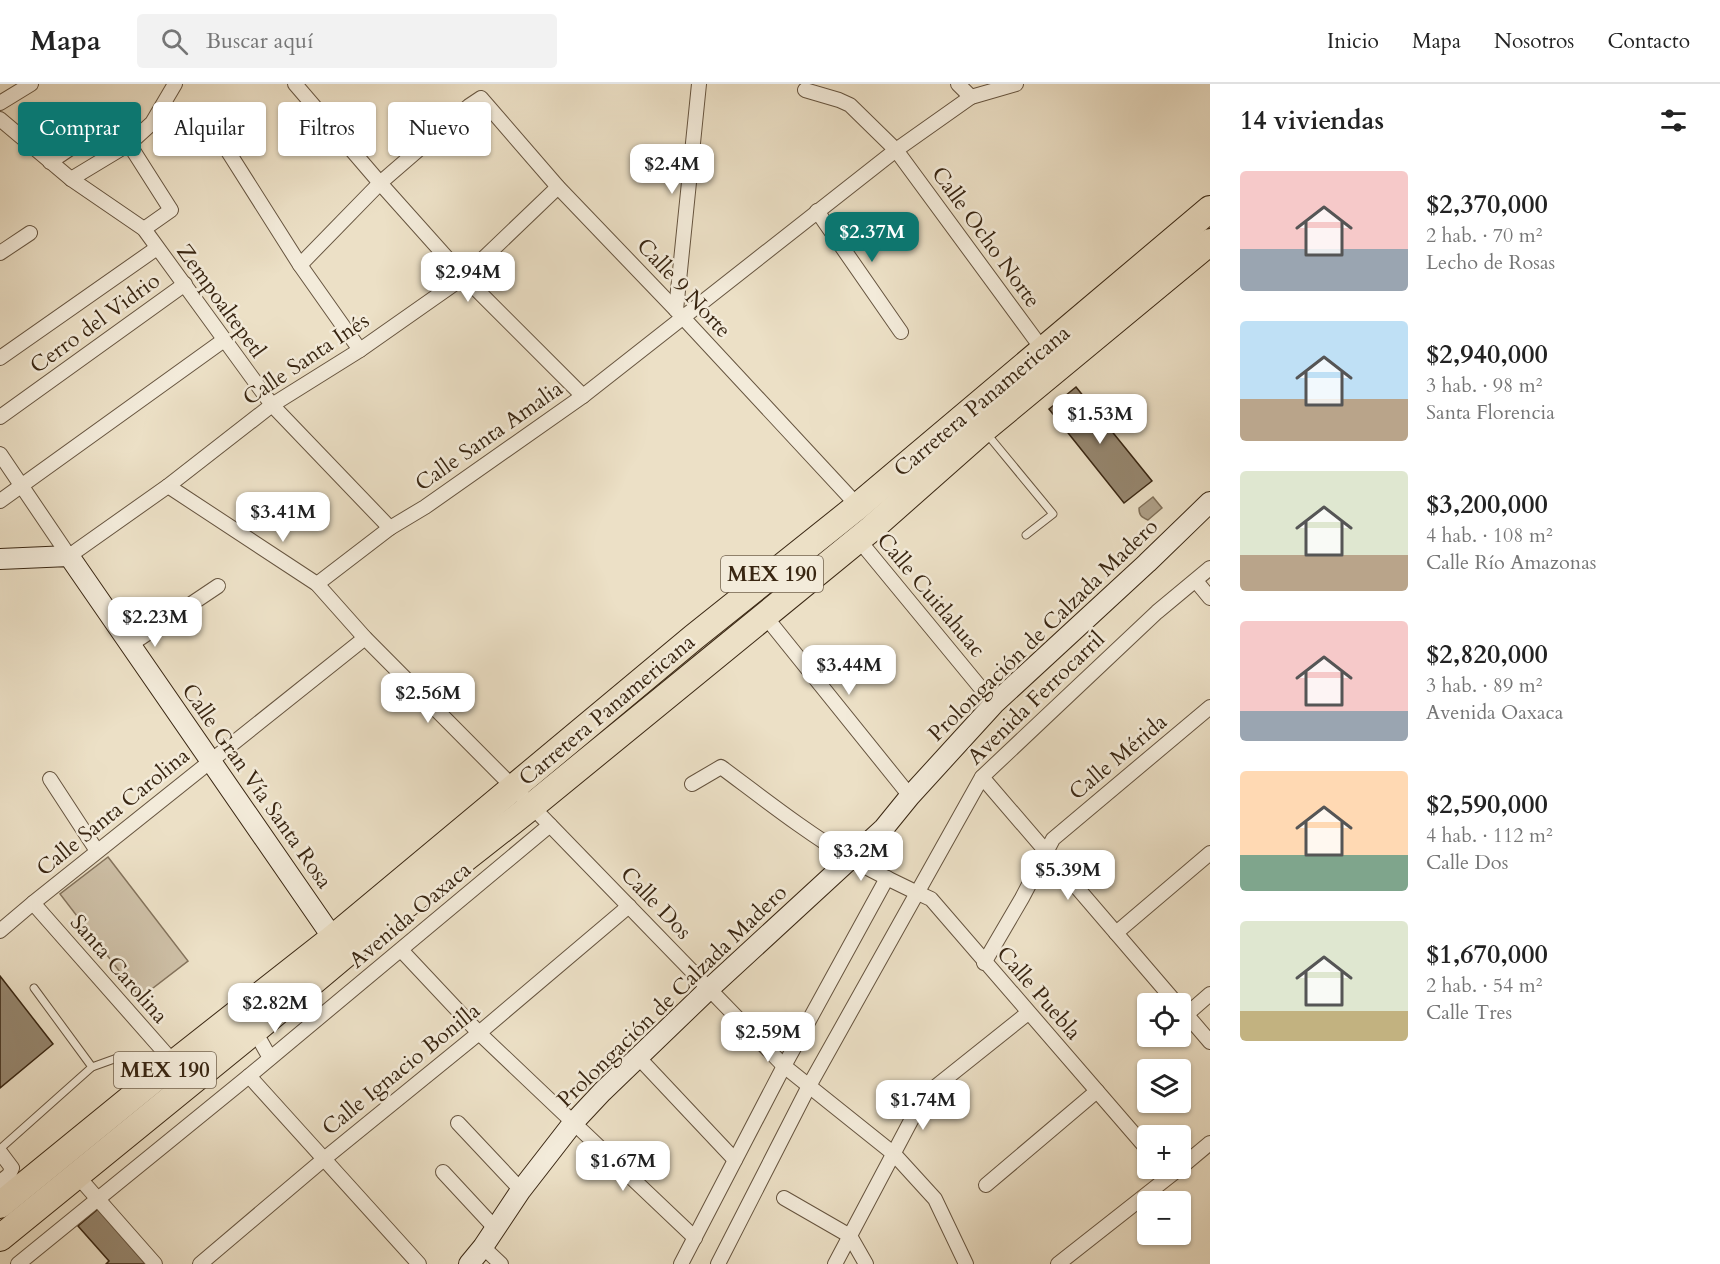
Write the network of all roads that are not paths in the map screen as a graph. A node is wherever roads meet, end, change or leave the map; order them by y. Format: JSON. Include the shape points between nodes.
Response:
{"nodes":[{"id":1,"x":31,"y":84,"type":"edge"},
{"id":2,"x":175,"y":84,"type":"edge"},
{"id":3,"x":295,"y":84,"type":"edge"},
{"id":4,"x":699,"y":84,"type":"edge"},
{"id":5,"x":958,"y":84,"type":"edge"},
{"id":6,"x":1016,"y":84,"type":"edge"},
{"id":7,"x":805,"y":90,"type":"dead end"},
{"id":8,"x":971,"y":97,"type":"junction"},
{"id":9,"x":0,"y":102,"type":"edge"},
{"id":10,"x":0,"y":119,"type":"edge"},
{"id":11,"x":141,"y":133,"type":"edge"},
{"id":12,"x":896,"y":150,"type":"junction"},
{"id":13,"x":59,"y":156,"type":"edge"},
{"id":14,"x":109,"y":156,"type":"edge"},
{"id":15,"x":137,"y":156,"type":"edge"},
{"id":16,"x":231,"y":156,"type":"edge"},
{"id":17,"x":50,"y":162,"type":"junction"},
{"id":18,"x":70,"y":179,"type":"junction"},
{"id":19,"x":380,"y":183,"type":"junction"},
{"id":20,"x":558,"y":187,"type":"junction"},
{"id":21,"x":1210,"y":209,"type":"edge"},
{"id":22,"x":816,"y":212,"type":"junction"},
{"id":23,"x":144,"y":230,"type":"junction"},
{"id":24,"x":30,"y":233,"type":"dead end"},
{"id":25,"x":1210,"y":243,"type":"edge"},
{"id":26,"x":157,"y":248,"type":"junction"},
{"id":27,"x":0,"y":253,"type":"edge"},
{"id":28,"x":300,"y":264,"type":"junction"},
{"id":29,"x":464,"y":277,"type":"junction"},
{"id":30,"x":184,"y":284,"type":"junction"},
{"id":31,"x":680,"y":314,"type":"junction"},
{"id":32,"x":901,"y":332,"type":"dead end"},
{"id":33,"x":224,"y":340,"type":"junction"},
{"id":34,"x":360,"y":350,"type":"junction"},
{"id":35,"x":1043,"y":350,"type":"junction"},
{"id":36,"x":0,"y":358,"type":"edge"},
{"id":37,"x":583,"y":396,"type":"junction"},
{"id":38,"x":272,"y":405,"type":"junction"},
{"id":39,"x":0,"y":417,"type":"edge"},
{"id":40,"x":983,"y":430,"type":"junction"},
{"id":41,"x":0,"y":454,"type":"edge"},
{"id":42,"x":22,"y":485,"type":"junction"},
{"id":43,"x":168,"y":486,"type":"junction"},
{"id":44,"x":0,"y":501,"type":"edge"},
{"id":45,"x":1210,"y":502,"type":"edge"},
{"id":46,"x":858,"y":506,"type":"junction"},
{"id":47,"x":390,"y":528,"type":"junction"},
{"id":48,"x":1026,"y":535,"type":"dead end"},
{"id":49,"x":858,"y":539,"type":"junction"},
{"id":50,"x":69,"y":556,"type":"junction"},
{"id":51,"x":0,"y":559,"type":"edge"},
{"id":52,"x":1210,"y":568,"type":"edge"},
{"id":53,"x":1196,"y":580,"type":"junction"},
{"id":54,"x":317,"y":584,"type":"junction"},
{"id":55,"x":218,"y":586,"type":"dead end"},
{"id":56,"x":1210,"y":598,"type":"edge"},
{"id":57,"x":765,"y":616,"type":"junction"},
{"id":58,"x":365,"y":638,"type":"junction"},
{"id":59,"x":130,"y":645,"type":"junction"},
{"id":60,"x":994,"y":704,"type":"junction"},
{"id":61,"x":1210,"y":707,"type":"edge"},
{"id":62,"x":210,"y":761,"type":"junction"},
{"id":63,"x":982,"y":777,"type":"junction"},
{"id":64,"x":50,"y":779,"type":"dead end"},
{"id":65,"x":692,"y":784,"type":"dead end"},
{"id":66,"x":514,"y":788,"type":"junction"},
{"id":67,"x":910,"y":796,"type":"junction"},
{"id":68,"x":532,"y":807,"type":"junction"},
{"id":69,"x":550,"y":825,"type":"junction"},
{"id":70,"x":1049,"y":845,"type":"junction"},
{"id":71,"x":97,"y":851,"type":"junction"},
{"id":72,"x":1210,"y":853,"type":"edge"},
{"id":73,"x":851,"y":858,"type":"junction"},
{"id":74,"x":887,"y":878,"type":"junction"},
{"id":75,"x":918,"y":893,"type":"junction"},
{"id":76,"x":33,"y":903,"type":"junction"},
{"id":77,"x":629,"y":906,"type":"junction"},
{"id":78,"x":1,"y":927,"type":"edge"},
{"id":79,"x":1116,"y":933,"type":"junction"},
{"id":80,"x":333,"y":938,"type":"junction"},
{"id":81,"x":401,"y":950,"type":"junction"},
{"id":82,"x":984,"y":963,"type":"junction"},
{"id":83,"x":34,"y":988,"type":"dead end"},
{"id":84,"x":709,"y":988,"type":"junction"},
{"id":85,"x":1169,"y":993,"type":"edge"},
{"id":86,"x":1210,"y":994,"type":"edge"},
{"id":87,"x":1191,"y":1004,"type":"edge"},
{"id":88,"x":1029,"y":1013,"type":"junction"},
{"id":89,"x":1191,"y":1019,"type":"edge"},
{"id":90,"x":254,"y":1031,"type":"junction"},
{"id":91,"x":479,"y":1033,"type":"junction"},
{"id":92,"x":1210,"y":1042,"type":"edge"},
{"id":93,"x":638,"y":1057,"type":"junction"},
{"id":94,"x":270,"y":1058,"type":"junction"},
{"id":95,"x":174,"y":1063,"type":"junction"},
{"id":96,"x":784,"y":1066,"type":"junction"},
{"id":97,"x":92,"y":1067,"type":"junction"},
{"id":98,"x":249,"y":1076,"type":"junction"},
{"id":99,"x":153,"y":1080,"type":"junction"},
{"id":100,"x":809,"y":1086,"type":"junction"},
{"id":101,"x":1097,"y":1091,"type":"junction"},
{"id":102,"x":458,"y":1123,"type":"dead end"},
{"id":103,"x":573,"y":1123,"type":"junction"},
{"id":104,"x":1137,"y":1137,"type":"edge"},
{"id":105,"x":1210,"y":1143,"type":"edge"},
{"id":106,"x":0,"y":1150,"type":"edge"},
{"id":107,"x":894,"y":1154,"type":"junction"},
{"id":108,"x":1191,"y":1157,"type":"edge"},
{"id":109,"x":324,"y":1159,"type":"junction"},
{"id":110,"x":735,"y":1160,"type":"junction"},
{"id":111,"x":70,"y":1165,"type":"junction"},
{"id":112,"x":442,"y":1172,"type":"dead end"},
{"id":113,"x":1162,"y":1179,"type":"edge"},
{"id":114,"x":0,"y":1182,"type":"edge"},
{"id":115,"x":986,"y":1185,"type":"dead end"},
{"id":116,"x":521,"y":1190,"type":"junction"},
{"id":117,"x":784,"y":1198,"type":"dead end"},
{"id":118,"x":97,"y":1199,"type":"junction"},
{"id":119,"x":0,"y":1205,"type":"edge"},
{"id":120,"x":495,"y":1228,"type":"junction"},
{"id":121,"x":850,"y":1236,"type":"junction"},
{"id":122,"x":0,"y":1238,"type":"edge"},
{"id":123,"x":695,"y":1238,"type":"junction"},
{"id":124,"x":483,"y":1247,"type":"junction"},
{"id":125,"x":18,"y":1264,"type":"edge"},
{"id":126,"x":155,"y":1264,"type":"edge"},
{"id":127,"x":200,"y":1264,"type":"edge"},
{"id":128,"x":419,"y":1264,"type":"edge"},
{"id":129,"x":469,"y":1264,"type":"edge"},
{"id":130,"x":501,"y":1264,"type":"edge"},
{"id":131,"x":681,"y":1264,"type":"edge"},
{"id":132,"x":718,"y":1264,"type":"edge"},
{"id":133,"x":835,"y":1264,"type":"edge"},
{"id":134,"x":866,"y":1264,"type":"edge"},
{"id":135,"x":966,"y":1264,"type":"edge"},
{"id":136,"x":1058,"y":1264,"type":"edge"}],
"edges":[{"from":1,"to":9,"type":"street"},
{"from":2,"to":11,"type":"street","via":[[152,123]]},
{"from":3,"to":19,"type":"street"},
{"from":4,"to":31,"type":"street"},
{"from":5,"to":8,"type":"street"},
{"from":6,"to":8,"type":"street","name":"Calle Santa Amalia"},
{"from":7,"to":12,"type":"street","name":"Calle Ocho Norte","via":[[850,105]]},
{"from":8,"to":12,"type":"street","name":"Calle Santa Amalia"},
{"from":10,"to":17,"type":"street","name":"Zempoaltepetl"},
{"from":12,"to":22,"type":"street","name":"Calle Santa Amalia"},
{"from":12,"to":35,"type":"street","name":"Calle Ocho Norte"},
{"from":13,"to":17,"type":"street"},
{"from":14,"to":18,"type":"street"},
{"from":15,"to":23,"type":"street","via":[[171,210]]},
{"from":16,"to":28,"type":"street"},
{"from":17,"to":18,"type":"street","name":"Zempoaltepetl"},
{"from":18,"to":23,"type":"street","name":"Zempoaltepetl"},
{"from":19,"to":20,"type":"street","name":"Calle 9 Norte","via":[[481,98]]},
{"from":19,"to":28,"type":"street"},
{"from":19,"to":29,"type":"street"},
{"from":20,"to":29,"type":"street","name":"Calle Santa Inés"},
{"from":20,"to":31,"type":"street","name":"Calle 9 Norte"},
{"from":21,"to":35,"type":"highway","name":"Carretera Panamericana","number":"MEX 190"},
{"from":22,"to":31,"type":"street","name":"Calle Santa Amalia"},
{"from":22,"to":32,"type":"street"},
{"from":23,"to":26,"type":"street","name":"Zempoaltepetl"},
{"from":24,"to":27,"type":"street"},
{"from":25,"to":40,"type":"highway","name":"Carretera Panamericana","number":"MEX 190"},
{"from":26,"to":30,"type":"street","name":"Zempoaltepetl"},
{"from":26,"to":36,"type":"street"},
{"from":28,"to":34,"type":"street"},
{"from":29,"to":34,"type":"street","name":"Calle Santa Inés"},
{"from":29,"to":37,"type":"street"},
{"from":30,"to":33,"type":"street","name":"Zempoaltepetl"},
{"from":30,"to":39,"type":"street","name":"Cerro del Vidrio"},
{"from":31,"to":37,"type":"street","name":"Calle Santa Amalia"},
{"from":31,"to":46,"type":"street","name":"Calle 9 Norte"},
{"from":33,"to":38,"type":"street","name":"Zempoaltepetl"},
{"from":33,"to":42,"type":"street"},
{"from":34,"to":38,"type":"street","name":"Calle Santa Inés"},
{"from":35,"to":46,"type":"highway","name":"Carretera Panamericana","number":"MEX 190"},
{"from":37,"to":47,"type":"street","name":"Calle Santa Amalia"},
{"from":38,"to":43,"type":"street","name":"Calle Santa Inés"},
{"from":38,"to":47,"type":"street","name":"Zempoaltepetl"},
{"from":40,"to":48,"type":"lane","via":[[1053,514]]},
{"from":40,"to":49,"type":"highway","name":"Carretera Panamericana","number":"MEX 190"},
{"from":41,"to":42,"type":"street","name":"Calle Gran Vía Santa Rosa"},
{"from":42,"to":44,"type":"street"},
{"from":42,"to":50,"type":"street","name":"Calle Gran Vía Santa Rosa"},
{"from":43,"to":50,"type":"street","name":"Calle Santa Inés"},
{"from":43,"to":54,"type":"street","name":"Calle Dos"},
{"from":45,"to":60,"type":"street","name":"Prolongación de Calzada Madero"},
{"from":46,"to":66,"type":"highway","name":"Carretera Panamericana","number":"MEX 190","via":[[703,629]]},
{"from":47,"to":54,"type":"street","name":"Calle Santa Amalia"},
{"from":49,"to":57,"type":"highway","name":"Carretera Panamericana","number":"MEX 190"},
{"from":49,"to":60,"type":"street","name":"Calle Cuitlahuac"},
{"from":50,"to":51,"type":"street"},
{"from":50,"to":59,"type":"street","name":"Calle Gran Vía Santa Rosa"},
{"from":52,"to":53,"type":"street","name":"Avenida Ferrocarril"},
{"from":53,"to":56,"type":"street"},
{"from":53,"to":63,"type":"street","name":"Avenida Ferrocarril"},
{"from":54,"to":58,"type":"street","name":"Calle Dos"},
{"from":55,"to":59,"type":"street"},
{"from":57,"to":67,"type":"street"},
{"from":57,"to":68,"type":"highway","name":"Carretera Panamericana","number":"MEX 190"},
{"from":58,"to":62,"type":"street","name":"Calle Santa Carolina"},
{"from":58,"to":66,"type":"street","name":"Calle Dos"},
{"from":59,"to":62,"type":"street","name":"Calle Gran Vía Santa Rosa"},
{"from":60,"to":67,"type":"street","name":"Prolongación de Calzada Madero"},
{"from":61,"to":70,"type":"street","name":"Calle Mérida"},
{"from":62,"to":71,"type":"street","name":"Calle Santa Carolina"},
{"from":62,"to":80,"type":"street","name":"Calle Gran Vía Santa Rosa"},
{"from":63,"to":70,"type":"street"},
{"from":63,"to":75,"type":"street","name":"Avenida Ferrocarril"},
{"from":64,"to":71,"type":"street"},
{"from":65,"to":73,"type":"street","name":"Calle Puebla","via":[[721,767]]},
{"from":66,"to":68,"type":"street","name":"Calle Dos"},
{"from":66,"to":80,"type":"highway","name":"Carretera Panamericana","number":"MEX 190"},
{"from":67,"to":73,"type":"street","name":"Prolongación de Calzada Madero","via":[[884,828]]},
{"from":68,"to":69,"type":"street","name":"Calle Dos"},
{"from":68,"to":90,"type":"highway","name":"Carretera Panamericana","number":"MEX 190","via":[[378,927]]},
{"from":69,"to":77,"type":"street","name":"Calle Dos"},
{"from":69,"to":81,"type":"street","name":"Avenida Oaxaca"},
{"from":70,"to":79,"type":"street"},
{"from":70,"to":82,"type":"street"},
{"from":71,"to":76,"type":"street","name":"Calle Santa Carolina"},
{"from":72,"to":79,"type":"street"},
{"from":73,"to":74,"type":"street","name":"Calle Puebla"},
{"from":73,"to":84,"type":"street","name":"Prolongación de Calzada Madero"},
{"from":74,"to":75,"type":"street","name":"Calle Puebla"},
{"from":74,"to":96,"type":"street"},
{"from":75,"to":82,"type":"street","name":"Calle Puebla","via":[[931,899]]},
{"from":75,"to":100,"type":"street","name":"Avenida Ferrocarril"},
{"from":76,"to":78,"type":"street","name":"Calle Santa Carolina"},
{"from":76,"to":95,"type":"street","name":"Santa Carolina"},
{"from":77,"to":84,"type":"street","name":"Calle Dos"},
{"from":77,"to":91,"type":"street","name":"Calle Ignacio Bonilla"},
{"from":79,"to":85,"type":"street"},
{"from":80,"to":95,"type":"highway","name":"Carretera Panamericana","number":"MEX 190"},
{"from":81,"to":91,"type":"street"},
{"from":81,"to":94,"type":"street","name":"Avenida Oaxaca"},
{"from":82,"to":88,"type":"street","name":"Calle Puebla"},
{"from":83,"to":97,"type":"lane"},
{"from":84,"to":93,"type":"street","name":"Prolongación de Calzada Madero"},
{"from":84,"to":96,"type":"street","name":"Calle Dos"},
{"from":86,"to":87,"type":"street"},
{"from":88,"to":101,"type":"street","name":"Calle Puebla"},
{"from":88,"to":107,"type":"street","via":[[924,1096]]},
{"from":89,"to":92,"type":"street"},
{"from":90,"to":94,"type":"street"},
{"from":90,"to":111,"type":"highway","name":"Carretera Panamericana","number":"MEX 190"},
{"from":91,"to":103,"type":"street"},
{"from":91,"to":109,"type":"street","name":"Calle Ignacio Bonilla"},
{"from":93,"to":103,"type":"street","name":"Prolongación de Calzada Madero"},
{"from":93,"to":110,"type":"street"},
{"from":94,"to":98,"type":"street","name":"Avenida Oaxaca"},
{"from":95,"to":99,"type":"highway","name":"Carretera Panamericana","number":"MEX 190"},
{"from":96,"to":100,"type":"street","name":"Calle Dos"},
{"from":96,"to":110,"type":"street"},
{"from":97,"to":99,"type":"lane","via":[[117,1058]]},
{"from":97,"to":106,"type":"lane"},
{"from":98,"to":109,"type":"street"},
{"from":98,"to":118,"type":"street","name":"Avenida Oaxaca"},
{"from":99,"to":111,"type":"highway","name":"Carretera Panamericana","number":"MEX 190"},
{"from":100,"to":107,"type":"street","name":"Calle Dos"},
{"from":100,"to":132,"type":"street","name":"Avenida Ferrocarril"},
{"from":101,"to":104,"type":"street","name":"Calle Puebla"},
{"from":101,"to":115,"type":"street"},
{"from":102,"to":116,"type":"street"},
{"from":103,"to":116,"type":"street","name":"Prolongación de Calzada Madero"},
{"from":103,"to":123,"type":"street"},
{"from":105,"to":108,"type":"street"},
{"from":106,"to":114,"type":"street","via":[[11,1166],[9,1175]]},
{"from":107,"to":121,"type":"street"},
{"from":107,"to":135,"type":"street","name":"Calle Dos","via":[[935,1199]]},
{"from":109,"to":127,"type":"street","name":"Calle Ignacio Bonilla"},
{"from":109,"to":128,"type":"street"},
{"from":110,"to":123,"type":"street"},
{"from":111,"to":118,"type":"street"},
{"from":111,"to":119,"type":"highway","name":"Carretera Panamericana","number":"MEX 190"},
{"from":111,"to":122,"type":"highway","name":"Carretera Panamericana","number":"MEX 190"},
{"from":112,"to":120,"type":"street"},
{"from":113,"to":136,"type":"street"},
{"from":116,"to":120,"type":"street","name":"Prolongación de Calzada Madero"},
{"from":117,"to":121,"type":"street"},
{"from":118,"to":125,"type":"street","name":"Avenida Oaxaca"},
{"from":118,"to":126,"type":"street"},
{"from":120,"to":124,"type":"street","name":"Prolongación de Calzada Madero"},
{"from":121,"to":133,"type":"street"},
{"from":121,"to":134,"type":"street"},
{"from":123,"to":131,"type":"street"},
{"from":124,"to":129,"type":"street","name":"Prolongación de Calzada Madero"},
{"from":124,"to":130,"type":"street"}]}
